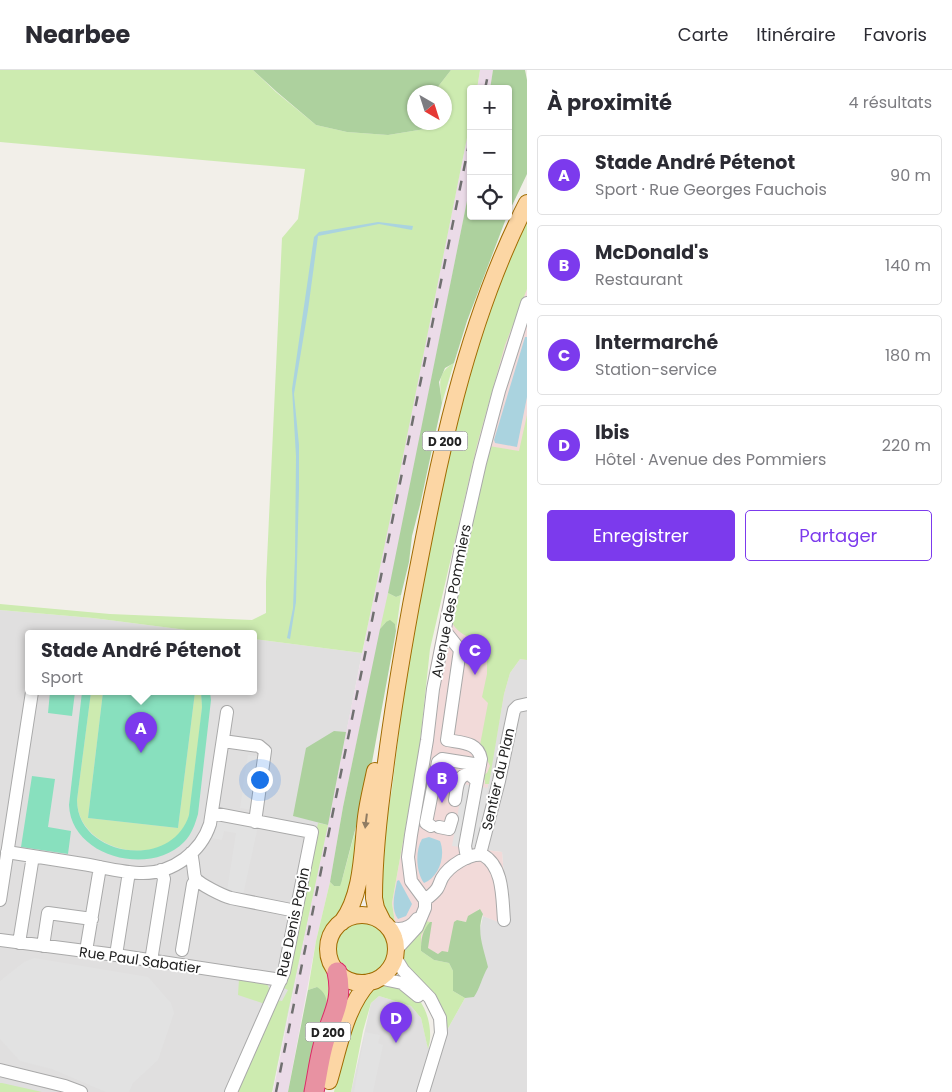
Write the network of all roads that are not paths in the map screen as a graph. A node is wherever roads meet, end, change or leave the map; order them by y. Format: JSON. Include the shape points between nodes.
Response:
{"nodes":[{"id":1,"x":527,"y":203,"type":"edge"},
{"id":2,"x":527,"y":303,"type":"edge"},
{"id":3,"x":445,"y":631,"type":"junction"},
{"id":4,"x":396,"y":688,"type":"junction"},
{"id":5,"x":32,"y":695,"type":"edge"},
{"id":6,"x":523,"y":705,"type":"edge"},
{"id":7,"x":227,"y":712,"type":"dead end"},
{"id":8,"x":427,"y":740,"type":"junction"},
{"id":9,"x":447,"y":740,"type":"junction"},
{"id":10,"x":223,"y":741,"type":"junction"},
{"id":11,"x":480,"y":765,"type":"junction"},
{"id":12,"x":476,"y":781,"type":"junction"},
{"id":13,"x":212,"y":814,"type":"junction"},
{"id":14,"x":255,"y":822,"type":"junction"},
{"id":15,"x":7,"y":852,"type":"junction"},
{"id":16,"x":191,"y":854,"type":"junction"},
{"id":17,"x":480,"y":854,"type":"junction"},
{"id":18,"x":33,"y":856,"type":"junction"},
{"id":19,"x":466,"y":858,"type":"junction"},
{"id":20,"x":100,"y":867,"type":"junction"},
{"id":21,"x":161,"y":870,"type":"junction"},
{"id":22,"x":129,"y":872,"type":"junction"},
{"id":23,"x":196,"y":879,"type":"junction"},
{"id":24,"x":0,"y":900,"type":"edge"},
{"id":25,"x":424,"y":906,"type":"junction"},
{"id":26,"x":296,"y":911,"type":"junction"},
{"id":27,"x":92,"y":919,"type":"junction"},
{"id":28,"x":504,"y":920,"type":"dead end"},
{"id":29,"x":342,"y":922,"type":"junction"},
{"id":30,"x":386,"y":924,"type":"junction"},
{"id":31,"x":0,"y":940,"type":"edge"},
{"id":32,"x":19,"y":943,"type":"junction"},
{"id":33,"x":43,"y":946,"type":"junction"},
{"id":34,"x":182,"y":950,"type":"dead end"},
{"id":35,"x":86,"y":951,"type":"junction"},
{"id":36,"x":395,"y":953,"type":"junction"},
{"id":37,"x":116,"y":955,"type":"junction"},
{"id":38,"x":151,"y":961,"type":"junction"},
{"id":39,"x":337,"y":972,"type":"junction"},
{"id":40,"x":281,"y":980,"type":"junction"},
{"id":41,"x":374,"y":980,"type":"junction"},
{"id":42,"x":436,"y":1047,"type":"junction"},
{"id":43,"x":0,"y":1070,"type":"edge"},
{"id":44,"x":323,"y":1088,"type":"edge"},
{"id":45,"x":74,"y":1091,"type":"edge"},
{"id":46,"x":231,"y":1092,"type":"edge"},
{"id":47,"x":423,"y":1092,"type":"edge"}],
"edges":[{"from":1,"to":4,"type":"main road","number":"D 200","via":[[489,291],[457,392],[430,510]]},
{"from":2,"to":3,"type":"street","name":"Avenue des Pommiers","via":[[480,463]]},
{"from":3,"to":8,"type":"street","name":"Avenue des Pommiers"},
{"from":3,"to":9,"type":"street","via":[[460,650]]},
{"from":4,"to":29,"type":"main road","number":"D 200","one_way":true,"via":[[370,791],[356,892]]},
{"from":4,"to":30,"type":"main road","number":"D 200","via":[[375,866],[374,898]]},
{"from":5,"to":15,"type":"street"},
{"from":6,"to":17,"type":"street","name":"Sentier du Plan","via":[[513,713]]},
{"from":7,"to":10,"type":"street"},
{"from":8,"to":9,"type":"street"},
{"from":8,"to":25,"type":"street","name":"Avenue des Pommiers","via":[[408,857],[411,880]]},
{"from":9,"to":11,"type":"street","via":[[474,745],[480,755]]},
{"from":10,"to":13,"type":"street"},
{"from":10,"to":14,"type":"street","via":[[259,746],[265,751]]},
{"from":11,"to":12,"type":"street"},
{"from":11,"to":12,"type":"street","via":[[442,759],[438,762],[426,823],[449,829],[460,778],[469,774]]},
{"from":12,"to":19,"type":"street","via":[[465,846]]},
{"from":13,"to":14,"type":"street"},
{"from":13,"to":16,"type":"street","via":[[205,835]]},
{"from":14,"to":26,"type":"street","name":"Rue Denis Papin","via":[[312,832]]},
{"from":15,"to":18,"type":"street"},
{"from":15,"to":24,"type":"street"},
{"from":16,"to":21,"type":"street"},
{"from":16,"to":23,"type":"street"},
{"from":17,"to":19,"type":"street"},
{"from":17,"to":28,"type":"street","via":[[492,862],[498,876]]},
{"from":18,"to":20,"type":"street"},
{"from":18,"to":32,"type":"street"},
{"from":19,"to":25,"type":"street","via":[[445,874]]},
{"from":20,"to":22,"type":"street"},
{"from":20,"to":27,"type":"street"},
{"from":21,"to":22,"type":"street"},
{"from":21,"to":38,"type":"street","via":[[164,879]]},
{"from":22,"to":37,"type":"street"},
{"from":23,"to":26,"type":"street","via":[[231,898]]},
{"from":23,"to":34,"type":"street"},
{"from":25,"to":30,"type":"street","via":[[409,927],[396,929]]},
{"from":25,"to":36,"type":"street","via":[[414,931]]},
{"from":26,"to":40,"type":"street","name":"Rue Denis Papin"},
{"from":27,"to":33,"type":"street","via":[[48,913]]},
{"from":27,"to":35,"type":"street"},
{"from":29,"to":30,"type":"main road","via":[[362,915]]},
{"from":29,"to":39,"type":"main road","via":[[331,935],[328,948],[330,961]]},
{"from":30,"to":36,"type":"main road","via":[[394,938]]},
{"from":31,"to":32,"type":"street","name":"Rue Paul Sabatier"},
{"from":32,"to":33,"type":"street","name":"Rue Paul Sabatier"},
{"from":33,"to":35,"type":"street","name":"Rue Paul Sabatier"},
{"from":35,"to":37,"type":"street","name":"Rue Paul Sabatier"},
{"from":36,"to":41,"type":"main road","via":[[389,970]]},
{"from":36,"to":42,"type":"street","via":[[403,970],[436,1008],[441,1028]]},
{"from":37,"to":38,"type":"street","name":"Rue Paul Sabatier"},
{"from":38,"to":40,"type":"street","name":"Rue Paul Sabatier"},
{"from":39,"to":41,"type":"main road","via":[[352,981]]},
{"from":39,"to":44,"type":"highway","number":"D 200","via":[[340,992],[324,1045]]},
{"from":40,"to":46,"type":"street","name":"Rue Denis Papin"},
{"from":41,"to":42,"type":"street","via":[[402,983],[422,1001],[432,1021]]},
{"from":41,"to":44,"type":"main road","number":"D 200","via":[[360,993],[349,1014]]},
{"from":42,"to":47,"type":"street"},
{"from":43,"to":45,"type":"street"}]}
